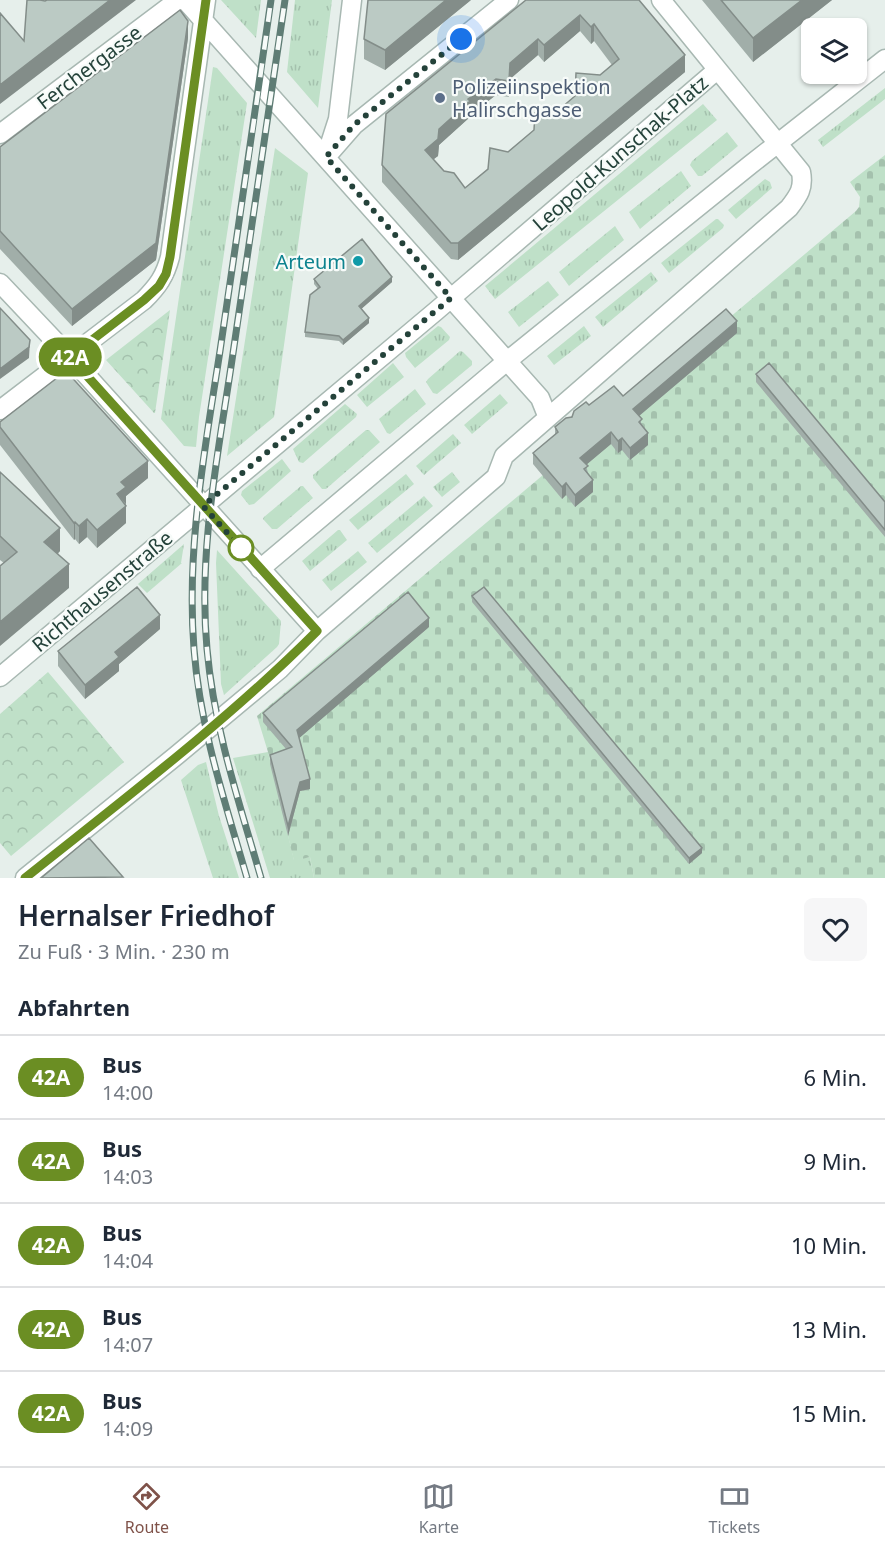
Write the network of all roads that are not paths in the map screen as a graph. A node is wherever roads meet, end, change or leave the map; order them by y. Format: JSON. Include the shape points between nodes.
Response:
{"nodes":[{"id":1,"x":178,"y":0,"type":"edge"},
{"id":2,"x":185,"y":0,"type":"edge"},
{"id":3,"x":206,"y":0,"type":"edge"},
{"id":4,"x":352,"y":0,"type":"edge"},
{"id":5,"x":509,"y":0,"type":"edge"},
{"id":6,"x":661,"y":0,"type":"edge"},
{"id":7,"x":203,"y":21,"type":"junction"},
{"id":8,"x":885,"y":59,"type":"edge"},
{"id":9,"x":717,"y":70,"type":"junction"},
{"id":10,"x":0,"y":134,"type":"edge"},
{"id":11,"x":778,"y":143,"type":"junction"},
{"id":12,"x":326,"y":157,"type":"junction"},
{"id":13,"x":0,"y":283,"type":"edge"},
{"id":14,"x":451,"y":298,"type":"junction"},
{"id":15,"x":70,"y":357,"type":"junction"},
{"id":16,"x":507,"y":361,"type":"junction"},
{"id":17,"x":0,"y":410,"type":"edge"},
{"id":18,"x":548,"y":418,"type":"junction"},
{"id":19,"x":203,"y":506,"type":"junction"},
{"id":20,"x":261,"y":569,"type":"junction"},
{"id":21,"x":317,"y":631,"type":"junction"},
{"id":22,"x":0,"y":677,"type":"edge"},
{"id":23,"x":25,"y":878,"type":"edge"}],
"edges":[{"from":1,"to":10,"type":"street","name":"Ferchergasse"},
{"from":2,"to":7,"type":"street"},
{"from":3,"to":7,"type":"street"},
{"from":4,"to":12,"type":"street","via":[[338,119]]},
{"from":5,"to":12,"type":"street","via":[[354,125]]},
{"from":6,"to":9,"type":"street"},
{"from":7,"to":12,"type":"street"},
{"from":7,"to":15,"type":"street","via":[[166,274],[144,300]]},
{"from":8,"to":11,"type":"street"},
{"from":9,"to":11,"type":"street","name":"Leopold-Kunschak-Platz"},
{"from":9,"to":14,"type":"street","name":"Leopold-Kunschak-Platz"},
{"from":11,"to":16,"type":"street"},
{"from":11,"to":18,"type":"street","name":"Leopold-Kunschak-Platz","via":[[801,172],[804,185],[789,208]]},
{"from":12,"to":14,"type":"street"},
{"from":13,"to":15,"type":"street"},
{"from":14,"to":16,"type":"street"},
{"from":14,"to":19,"type":"street","name":"Leopold-Kunschak-Platz"},
{"from":15,"to":17,"type":"street"},
{"from":15,"to":19,"type":"street"},
{"from":16,"to":18,"type":"street","via":[[540,398]]},
{"from":16,"to":20,"type":"street"},
{"from":18,"to":21,"type":"street","name":"Leopold-Kunschak-Platz","via":[[504,456],[496,477]]},
{"from":19,"to":20,"type":"street"},
{"from":19,"to":22,"type":"street","name":"Richthausenstraße"},
{"from":20,"to":21,"type":"street"},
{"from":21,"to":23,"type":"street","via":[[280,669]]}]}
